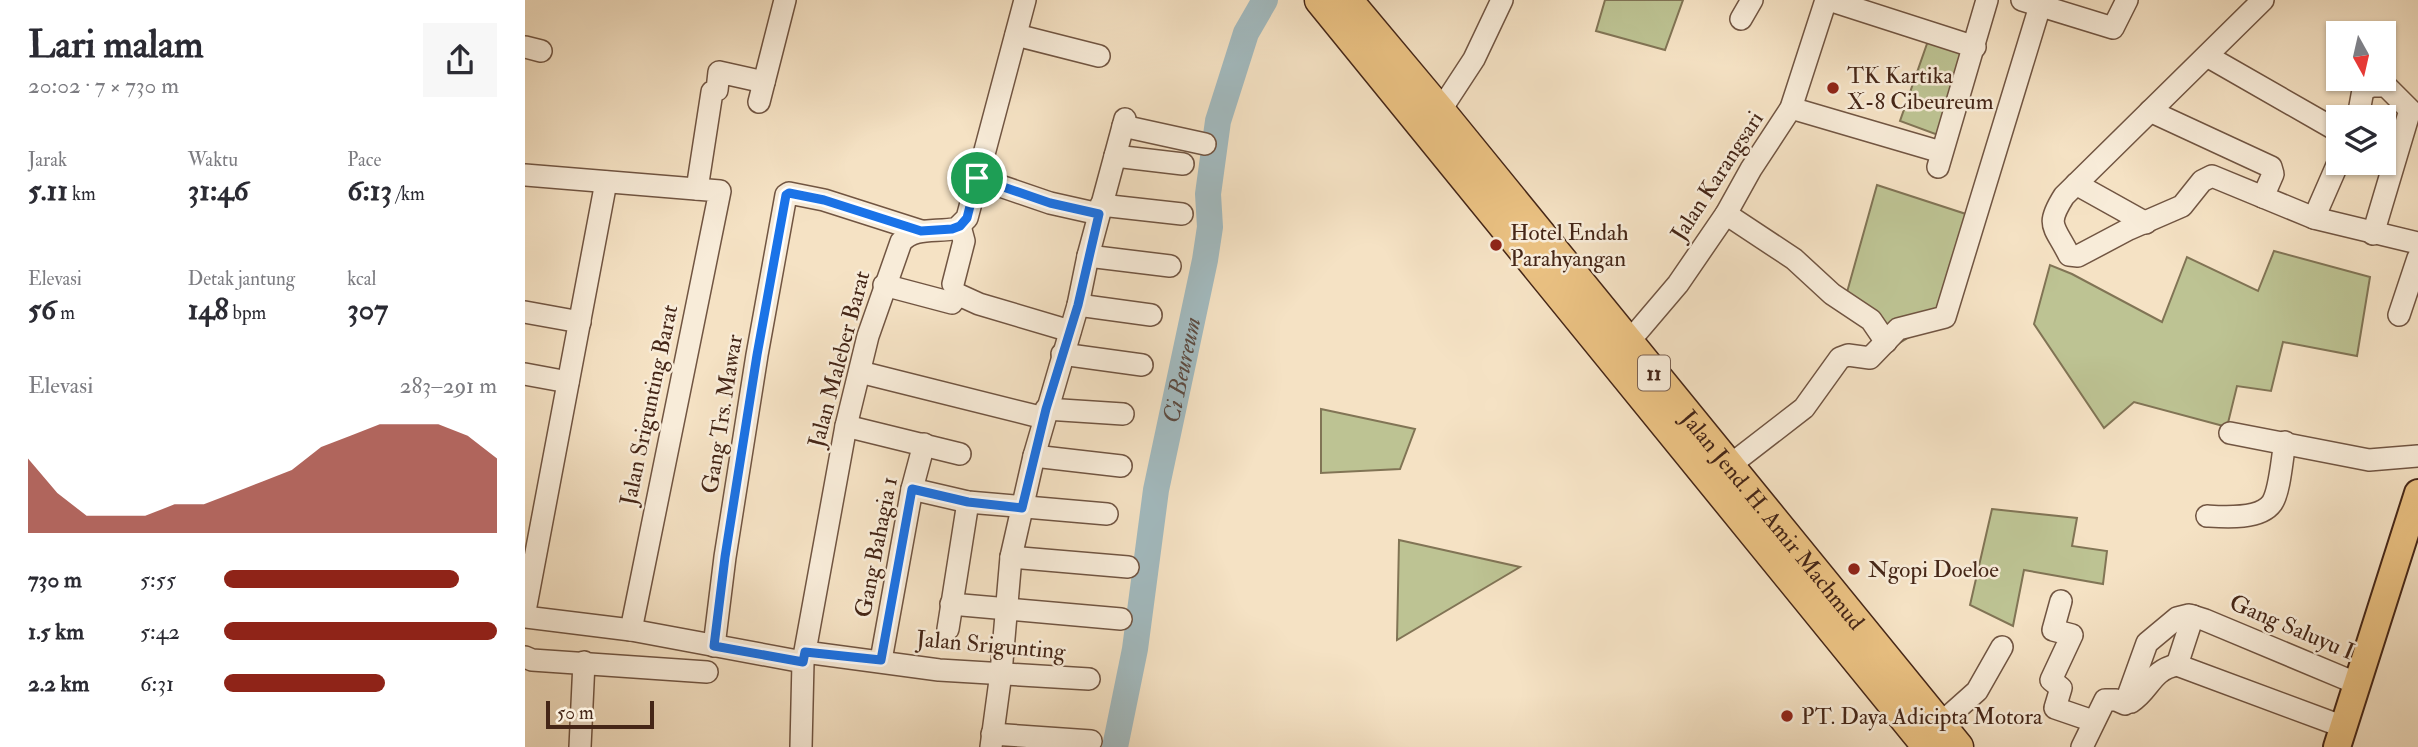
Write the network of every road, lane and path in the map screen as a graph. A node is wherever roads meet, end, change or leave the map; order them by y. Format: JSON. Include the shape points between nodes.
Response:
{"nodes":[{"id":1,"x":785,"y":0,"type":"edge"},
{"id":2,"x":1025,"y":0,"type":"edge"},
{"id":3,"x":1320,"y":0,"type":"edge"},
{"id":4,"x":1347,"y":0,"type":"edge"},
{"id":5,"x":1502,"y":0,"type":"edge"},
{"id":6,"x":1752,"y":0,"type":"edge"},
{"id":7,"x":1827,"y":0,"type":"edge"},
{"id":8,"x":1987,"y":0,"type":"edge"},
{"id":9,"x":2127,"y":0,"type":"edge"},
{"id":10,"x":2263,"y":0,"type":"edge"},
{"id":11,"x":2031,"y":3,"type":"edge"},
{"id":12,"x":1741,"y":19,"type":"dead end"},
{"id":13,"x":1016,"y":35,"type":"junction"},
{"id":14,"x":1975,"y":47,"type":"junction"},
{"id":15,"x":1099,"y":56,"type":"dead end"},
{"id":16,"x":2207,"y":56,"type":"junction"},
{"id":17,"x":2361,"y":105,"type":"edge"},
{"id":18,"x":1791,"y":108,"type":"junction"},
{"id":19,"x":1440,"y":111,"type":"junction"},
{"id":20,"x":2150,"y":111,"type":"junction"},
{"id":21,"x":2326,"y":124,"type":"edge"},
{"id":22,"x":1205,"y":144,"type":"dead end"},
{"id":23,"x":1115,"y":156,"type":"junction"},
{"id":24,"x":2396,"y":157,"type":"edge"},
{"id":25,"x":1183,"y":163,"type":"dead end"},
{"id":26,"x":525,"y":175,"type":"edge"},
{"id":27,"x":2333,"y":175,"type":"edge"},
{"id":28,"x":2391,"y":175,"type":"edge"},
{"id":29,"x":977,"y":178,"type":"junction"},
{"id":30,"x":606,"y":182,"type":"junction"},
{"id":31,"x":2076,"y":184,"type":"junction"},
{"id":32,"x":697,"y":189,"type":"junction"},
{"id":33,"x":2263,"y":197,"type":"junction"},
{"id":34,"x":1100,"y":210,"type":"junction"},
{"id":35,"x":1182,"y":214,"type":"dead end"},
{"id":36,"x":1726,"y":214,"type":"junction"},
{"id":37,"x":2314,"y":218,"type":"junction"},
{"id":38,"x":2146,"y":223,"type":"junction"},
{"id":39,"x":960,"y":226,"type":"junction"},
{"id":40,"x":921,"y":231,"type":"junction"},
{"id":41,"x":2373,"y":234,"type":"junction"},
{"id":42,"x":2418,"y":243,"type":"edge"},
{"id":43,"x":1088,"y":256,"type":"junction"},
{"id":44,"x":2418,"y":258,"type":"edge"},
{"id":45,"x":1170,"y":266,"type":"dead end"},
{"id":46,"x":953,"y":284,"type":"dead end"},
{"id":47,"x":884,"y":285,"type":"junction"},
{"id":48,"x":1078,"y":305,"type":"junction"},
{"id":49,"x":525,"y":312,"type":"edge"},
{"id":50,"x":1151,"y":315,"type":"dead end"},
{"id":51,"x":2399,"y":315,"type":"dead end"},
{"id":52,"x":580,"y":322,"type":"junction"},
{"id":53,"x":1070,"y":331,"type":"junction"},
{"id":54,"x":1886,"y":342,"type":"junction"},
{"id":55,"x":1621,"y":350,"type":"junction"},
{"id":56,"x":1062,"y":354,"type":"junction"},
{"id":57,"x":1142,"y":365,"type":"dead end"},
{"id":58,"x":860,"y":372,"type":"junction"},
{"id":59,"x":525,"y":374,"type":"edge"},
{"id":60,"x":568,"y":382,"type":"junction"},
{"id":61,"x":1045,"y":414,"type":"junction"},
{"id":62,"x":1123,"y":414,"type":"dead end"},
{"id":63,"x":846,"y":426,"type":"junction"},
{"id":64,"x":2229,"y":433,"type":"dead end"},
{"id":65,"x":2285,"y":442,"type":"junction"},
{"id":66,"x":924,"y":444,"type":"junction"},
{"id":67,"x":960,"y":454,"type":"dead end"},
{"id":68,"x":1034,"y":456,"type":"junction"},
{"id":69,"x":2418,"y":456,"type":"edge"},
{"id":70,"x":1121,"y":466,"type":"dead end"},
{"id":71,"x":1730,"y":466,"type":"junction"},
{"id":72,"x":912,"y":489,"type":"junction"},
{"id":73,"x":2418,"y":493,"type":"edge"},
{"id":74,"x":968,"y":502,"type":"junction"},
{"id":75,"x":1022,"y":508,"type":"junction"},
{"id":76,"x":1107,"y":514,"type":"dead end"},
{"id":77,"x":2207,"y":516,"type":"dead end"},
{"id":78,"x":1011,"y":557,"type":"junction"},
{"id":79,"x":1128,"y":567,"type":"dead end"},
{"id":80,"x":2061,"y":601,"type":"dead end"},
{"id":81,"x":951,"y":604,"type":"junction"},
{"id":82,"x":1007,"y":608,"type":"junction"},
{"id":83,"x":525,"y":611,"type":"edge"},
{"id":84,"x":525,"y":617,"type":"edge"},
{"id":85,"x":2199,"y":618,"type":"junction"},
{"id":86,"x":1121,"y":619,"type":"dead end"},
{"id":87,"x":948,"y":629,"type":"dead end"},
{"id":88,"x":631,"y":630,"type":"junction"},
{"id":89,"x":714,"y":646,"type":"junction"},
{"id":90,"x":2002,"y":647,"type":"dead end"},
{"id":91,"x":525,"y":657,"type":"edge"},
{"id":92,"x":804,"y":657,"type":"junction"},
{"id":93,"x":881,"y":660,"type":"junction"},
{"id":94,"x":584,"y":662,"type":"junction"},
{"id":95,"x":2177,"y":665,"type":"junction"},
{"id":96,"x":706,"y":672,"type":"dead end"},
{"id":97,"x":1001,"y":673,"type":"junction"},
{"id":98,"x":1089,"y":679,"type":"dead end"},
{"id":99,"x":2358,"y":684,"type":"junction"},
{"id":100,"x":2125,"y":704,"type":"junction"},
{"id":101,"x":2093,"y":721,"type":"junction"},
{"id":102,"x":1934,"y":736,"type":"edge"},
{"id":103,"x":2340,"y":737,"type":"edge"},
{"id":104,"x":992,"y":741,"type":"edge"},
{"id":105,"x":1091,"y":741,"type":"dead end"},
{"id":106,"x":580,"y":747,"type":"edge"},
{"id":107,"x":801,"y":747,"type":"edge"},
{"id":108,"x":1958,"y":747,"type":"edge"},
{"id":109,"x":2082,"y":747,"type":"edge"}],
"edges":[{"from":1,"to":32,"type":"street","via":[[761,92],[719,72]]},
{"from":2,"to":13,"type":"street"},
{"from":3,"to":55,"type":"highway","name":"Jalan Jend. H. Amir Machmud","number":"11"},
{"from":4,"to":19,"type":"highway","name":"Jalan Jend. H. Amir Machmud","number":"11"},
{"from":5,"to":19,"type":"street","via":[[1474,59]]},
{"from":6,"to":12,"type":"street"},
{"from":7,"to":14,"type":"street"},
{"from":7,"to":18,"type":"street","name":"Jalan Karangsari"},
{"from":8,"to":14,"type":"street"},
{"from":9,"to":11,"type":"street","via":[[2113,28]]},
{"from":10,"to":16,"type":"street"},
{"from":11,"to":54,"type":"street","via":[[1946,314],[1942,320],[1903,327]]},
{"from":13,"to":15,"type":"street"},
{"from":13,"to":29,"type":"street"},
{"from":14,"to":18,"type":"street","via":[[1940,159]]},
{"from":16,"to":20,"type":"street"},
{"from":16,"to":21,"type":"street"},
{"from":17,"to":24,"type":"street","via":[[2363,90],[2386,86],[2410,110]]},
{"from":18,"to":36,"type":"street","name":"Jalan Karangsari"},
{"from":19,"to":55,"type":"highway","name":"Jalan Jend. H. Amir Machmud","number":"11"},
{"from":20,"to":31,"type":"street"},
{"from":20,"to":33,"type":"street","via":[[2271,167],[2273,174]]},
{"from":22,"to":23,"type":"street","via":[[1124,122]]},
{"from":23,"to":25,"type":"street"},
{"from":23,"to":34,"type":"street"},
{"from":26,"to":30,"type":"street"},
{"from":27,"to":37,"type":"street"},
{"from":28,"to":41,"type":"street"},
{"from":29,"to":34,"type":"street","via":[[1050,203]]},
{"from":29,"to":39,"type":"street","via":[[967,218]]},
{"from":30,"to":32,"type":"street"},
{"from":30,"to":52,"type":"street"},
{"from":31,"to":38,"type":"street"},
{"from":31,"to":38,"type":"street","via":[[2052,215],[2069,255],[2078,256]]},
{"from":32,"to":88,"type":"street","name":"Jalan Srigunting Barat","via":[[720,191]]},
{"from":33,"to":37,"type":"street"},
{"from":33,"to":38,"type":"street","via":[[2217,177],[2206,177],[2188,201]]},
{"from":34,"to":35,"type":"street"},
{"from":34,"to":43,"type":"street"},
{"from":36,"to":54,"type":"street","via":[[1794,259],[1832,294],[1871,320]]},
{"from":36,"to":55,"type":"street","name":"Jalan Karangsari","via":[[1678,284]]},
{"from":37,"to":41,"type":"street"},
{"from":39,"to":40,"type":"street"},
{"from":39,"to":46,"type":"street","via":[[964,241]]},
{"from":40,"to":47,"type":"street","name":"Jalan Maleber Barat","via":[[901,242]]},
{"from":40,"to":89,"type":"street","name":"Gang Trs. Mawar","via":[[789,193],[757,355]]},
{"from":41,"to":42,"type":"street"},
{"from":43,"to":45,"type":"street"},
{"from":43,"to":48,"type":"street"},
{"from":44,"to":51,"type":"street"},
{"from":47,"to":53,"type":"street","via":[[952,303],[957,294]]},
{"from":47,"to":58,"type":"street","name":"Jalan Maleber Barat"},
{"from":48,"to":50,"type":"street"},
{"from":48,"to":53,"type":"street"},
{"from":49,"to":52,"type":"street"},
{"from":52,"to":60,"type":"street"},
{"from":53,"to":56,"type":"street"},
{"from":54,"to":71,"type":"street","via":[[1870,358],[1840,358],[1804,408]]},
{"from":55,"to":71,"type":"highway","name":"Jalan Jend. H. Amir Machmud","number":"11"},
{"from":55,"to":102,"type":"highway","name":"Jalan Jend. H. Amir Machmud","number":"11"},
{"from":56,"to":57,"type":"street"},
{"from":56,"to":61,"type":"street"},
{"from":58,"to":61,"type":"street"},
{"from":58,"to":63,"type":"street","name":"Jalan Maleber Barat"},
{"from":59,"to":60,"type":"street"},
{"from":60,"to":83,"type":"street"},
{"from":61,"to":62,"type":"street"},
{"from":61,"to":68,"type":"street"},
{"from":63,"to":66,"type":"street"},
{"from":63,"to":92,"type":"street","name":"Jalan Maleber Barat"},
{"from":64,"to":65,"type":"street"},
{"from":65,"to":69,"type":"street","via":[[2369,460]]},
{"from":65,"to":77,"type":"street","via":[[2272,503],[2234,518]]},
{"from":66,"to":67,"type":"street"},
{"from":66,"to":72,"type":"street","name":"Gang Bahagia 1"},
{"from":68,"to":70,"type":"street"},
{"from":68,"to":75,"type":"street"},
{"from":71,"to":102,"type":"highway","name":"Jalan Jend. H. Amir Machmud","number":"11"},
{"from":72,"to":74,"type":"street"},
{"from":72,"to":93,"type":"street","name":"Gang Bahagia 1"},
{"from":73,"to":99,"type":"main road"},
{"from":74,"to":75,"type":"street"},
{"from":74,"to":81,"type":"street"},
{"from":75,"to":76,"type":"street"},
{"from":75,"to":78,"type":"street"},
{"from":78,"to":79,"type":"street"},
{"from":78,"to":82,"type":"street"},
{"from":80,"to":101,"type":"street","via":[[2053,630],[2072,635],[2051,680],[2061,688],[2055,708]]},
{"from":81,"to":82,"type":"street"},
{"from":81,"to":87,"type":"street"},
{"from":82,"to":86,"type":"street"},
{"from":82,"to":97,"type":"street"},
{"from":84,"to":88,"type":"street","name":"Jalan Srigunting"},
{"from":85,"to":95,"type":"street"},
{"from":85,"to":99,"type":"street","name":"Gang Saluyu I"},
{"from":85,"to":100,"type":"street","via":[[2177,618],[2147,643]]},
{"from":88,"to":89,"type":"street","name":"Jalan Srigunting"},
{"from":89,"to":92,"type":"street","name":"Jalan Srigunting"},
{"from":90,"to":102,"type":"street","via":[[1977,691]]},
{"from":91,"to":94,"type":"street"},
{"from":92,"to":93,"type":"street","name":"Jalan Srigunting"},
{"from":92,"to":107,"type":"street","name":"Jalan Maleber Barat"},
{"from":93,"to":97,"type":"street","name":"Jalan Srigunting","via":[[939,670]]},
{"from":94,"to":96,"type":"street"},
{"from":94,"to":106,"type":"street"},
{"from":95,"to":100,"type":"street","via":[[2166,667],[2134,701]]},
{"from":95,"to":103,"type":"street"},
{"from":97,"to":98,"type":"street","name":"Jalan Srigunting"},
{"from":97,"to":104,"type":"street"},
{"from":99,"to":103,"type":"main road"},
{"from":100,"to":101,"type":"street","via":[[2105,700]]},
{"from":101,"to":109,"type":"street"},
{"from":102,"to":108,"type":"highway","name":"Jalan Jend. H. Amir Machmud","number":"11"},
{"from":104,"to":105,"type":"street"}]}
